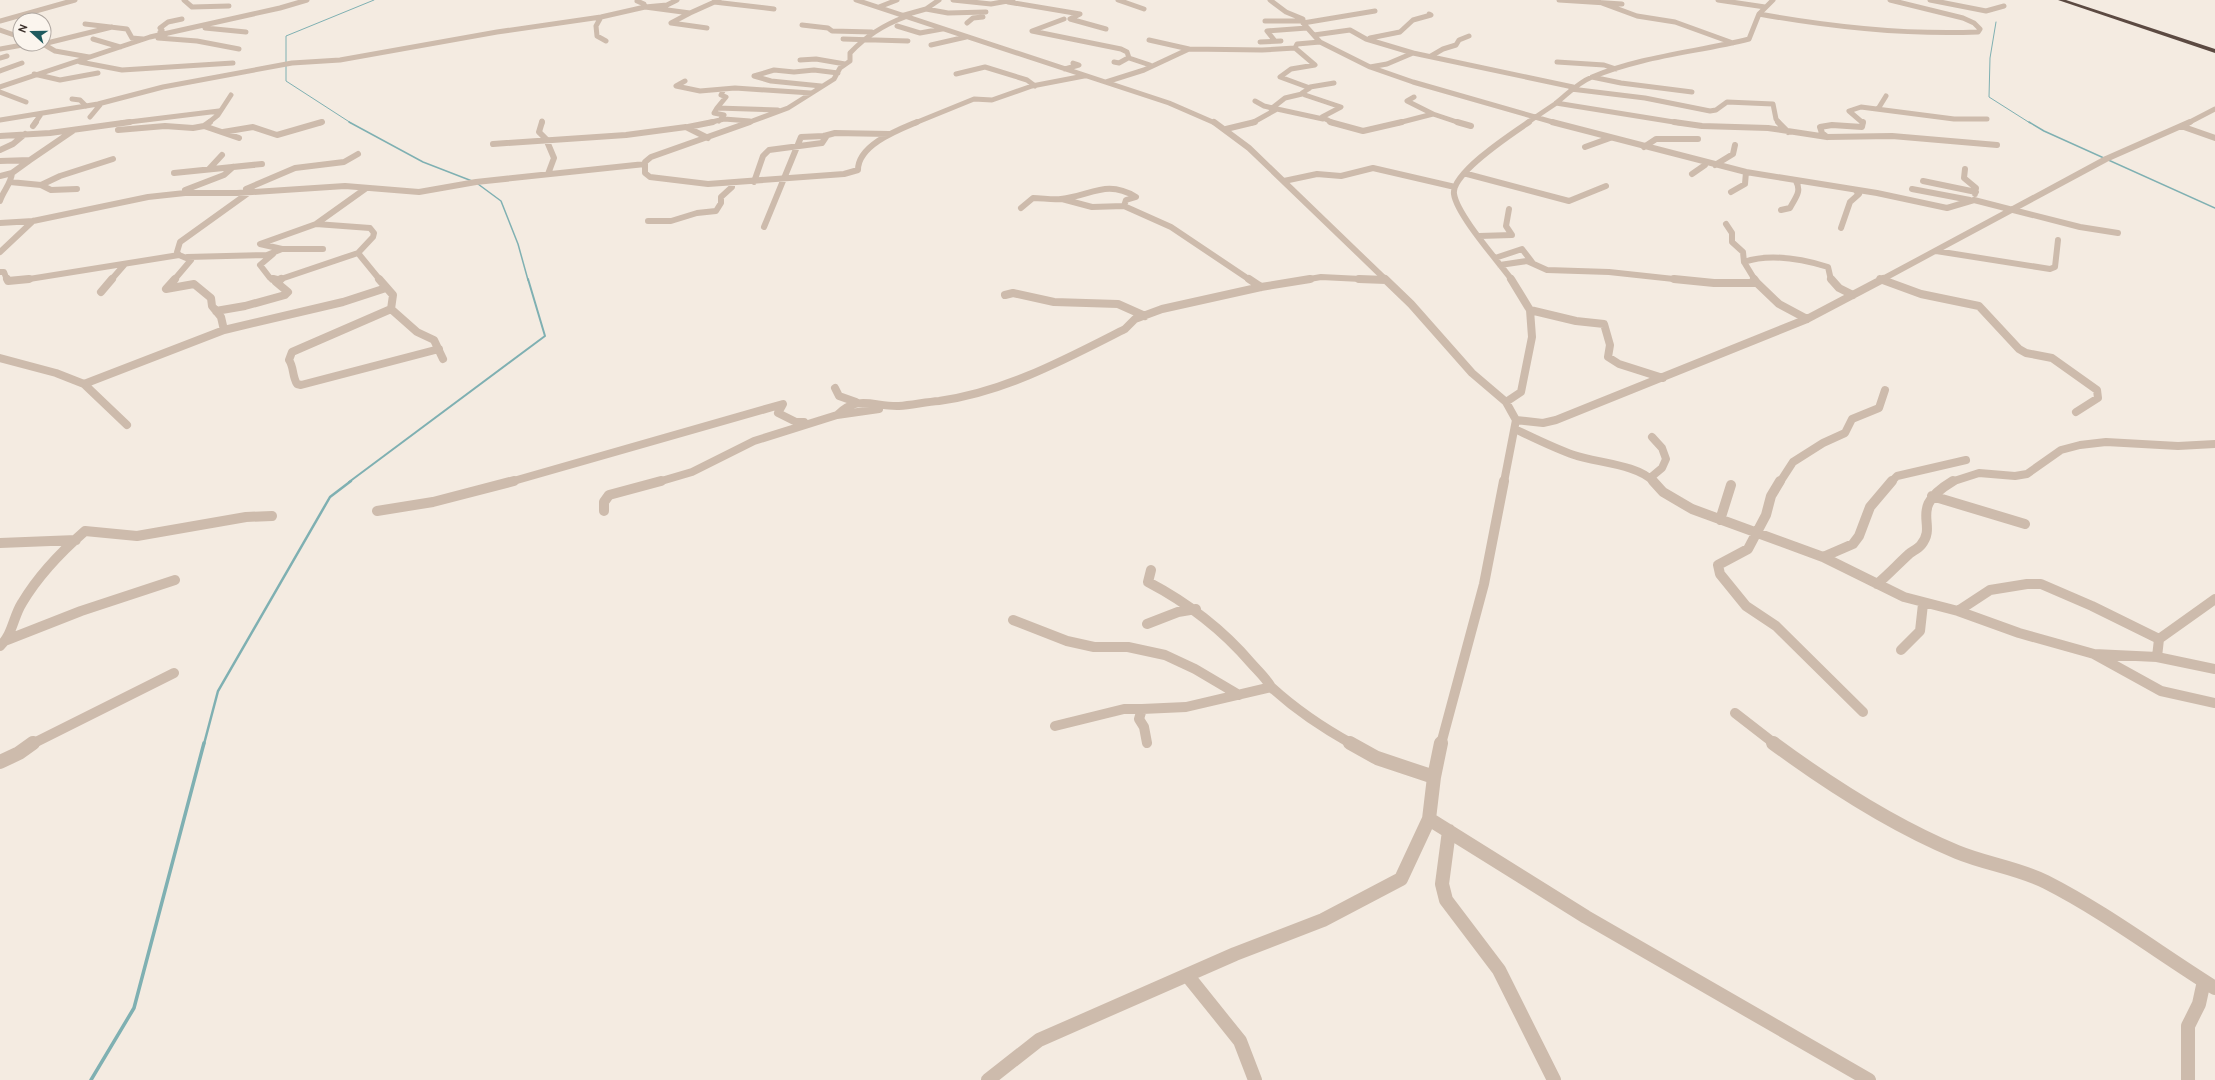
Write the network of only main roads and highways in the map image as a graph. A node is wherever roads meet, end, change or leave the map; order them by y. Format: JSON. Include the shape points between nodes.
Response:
{"nodes":[{"id":1,"x":2061,"y":0,"type":"edge"},
{"id":2,"x":2069,"y":0,"type":"edge"},
{"id":3,"x":2215,"y":50,"type":"edge"}],
"edges":[{"from":1,"to":3,"type":"highway"},
{"from":2,"to":3,"type":"highway"}]}
